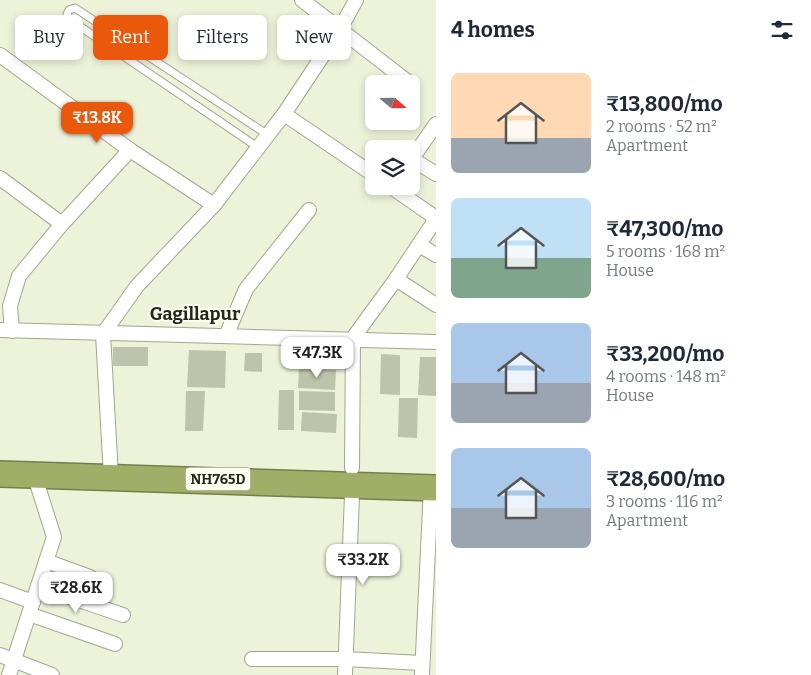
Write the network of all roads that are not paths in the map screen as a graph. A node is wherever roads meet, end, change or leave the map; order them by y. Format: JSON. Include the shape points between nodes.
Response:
{"nodes":[{"id":1,"x":302,"y":0,"type":"edge"},
{"id":2,"x":356,"y":0,"type":"edge"},
{"id":3,"x":320,"y":15,"type":"edge"},
{"id":4,"x":348,"y":15,"type":"edge"},
{"id":5,"x":351,"y":40,"type":"edge"},
{"id":6,"x":0,"y":54,"type":"edge"},
{"id":7,"x":320,"y":60,"type":"edge"},
{"id":8,"x":399,"y":75,"type":"edge"},
{"id":9,"x":197,"y":88,"type":"junction"},
{"id":10,"x":188,"y":100,"type":"junction"},
{"id":11,"x":284,"y":114,"type":"junction"},
{"id":12,"x":436,"y":124,"type":"edge"},
{"id":13,"x":268,"y":135,"type":"junction"},
{"id":14,"x":259,"y":148,"type":"junction"},
{"id":15,"x":420,"y":148,"type":"edge"},
{"id":16,"x":130,"y":150,"type":"junction"},
{"id":17,"x":420,"y":165,"type":"edge"},
{"id":18,"x":365,"y":169,"type":"edge"},
{"id":19,"x":436,"y":174,"type":"edge"},
{"id":20,"x":0,"y":178,"type":"edge"},
{"id":21,"x":403,"y":195,"type":"edge"},
{"id":22,"x":214,"y":206,"type":"junction"},
{"id":23,"x":309,"y":210,"type":"dead end"},
{"id":24,"x":436,"y":218,"type":"edge"},
{"id":25,"x":62,"y":224,"type":"junction"},
{"id":26,"x":419,"y":245,"type":"junction"},
{"id":27,"x":436,"y":255,"type":"edge"},
{"id":28,"x":396,"y":279,"type":"junction"},
{"id":29,"x":436,"y":306,"type":"edge"},
{"id":30,"x":6,"y":331,"type":"edge"},
{"id":31,"x":103,"y":334,"type":"junction"},
{"id":32,"x":226,"y":336,"type":"junction"},
{"id":33,"x":353,"y":338,"type":"junction"},
{"id":34,"x":436,"y":342,"type":"edge"},
{"id":35,"x":0,"y":458,"type":"edge"},
{"id":36,"x":352,"y":468,"type":"junction"},
{"id":37,"x":110,"y":469,"type":"junction"},
{"id":38,"x":0,"y":474,"type":"edge"},
{"id":39,"x":34,"y":474,"type":"junction"},
{"id":40,"x":434,"y":482,"type":"edge"},
{"id":41,"x":352,"y":495,"type":"dead end"},
{"id":42,"x":46,"y":561,"type":"junction"},
{"id":43,"x":90,"y":577,"type":"dead end"},
{"id":44,"x":38,"y":586,"type":"junction"},
{"id":45,"x":0,"y":590,"type":"edge"},
{"id":46,"x":430,"y":594,"type":"edge"},
{"id":47,"x":31,"y":608,"type":"junction"},
{"id":48,"x":123,"y":615,"type":"dead end"},
{"id":49,"x":115,"y":644,"type":"dead end"},
{"id":50,"x":0,"y":655,"type":"edge"},
{"id":51,"x":252,"y":658,"type":"dead end"},
{"id":52,"x":346,"y":659,"type":"junction"},
{"id":53,"x":14,"y":660,"type":"junction"},
{"id":54,"x":422,"y":671,"type":"edge"},
{"id":55,"x":9,"y":675,"type":"edge"},
{"id":56,"x":52,"y":675,"type":"edge"},
{"id":57,"x":345,"y":675,"type":"edge"},
{"id":58,"x":436,"y":675,"type":"edge"}],
"edges":[{"from":1,"to":3,"type":"street"},
{"from":2,"to":4,"type":"street"},
{"from":5,"to":8,"type":"street"},
{"from":6,"to":16,"type":"street"},
{"from":7,"to":11,"type":"street"},
{"from":9,"to":10,"type":"lane"},
{"from":9,"to":10,"type":"lane","via":[[75,8],[69,10],[69,19]]},
{"from":9,"to":13,"type":"lane"},
{"from":10,"to":14,"type":"lane"},
{"from":11,"to":13,"type":"street"},
{"from":11,"to":18,"type":"street"},
{"from":12,"to":15,"type":"street"},
{"from":13,"to":14,"type":"street"},
{"from":14,"to":22,"type":"street"},
{"from":16,"to":22,"type":"street"},
{"from":16,"to":25,"type":"street"},
{"from":17,"to":19,"type":"street"},
{"from":20,"to":25,"type":"street"},
{"from":21,"to":24,"type":"street"},
{"from":22,"to":31,"type":"street","via":[[137,286]]},
{"from":23,"to":32,"type":"street","via":[[246,289]]},
{"from":24,"to":26,"type":"street"},
{"from":25,"to":30,"type":"street","via":[[19,276]]},
{"from":26,"to":27,"type":"street"},
{"from":26,"to":28,"type":"street"},
{"from":28,"to":29,"type":"street"},
{"from":28,"to":33,"type":"street"},
{"from":30,"to":31,"type":"street"},
{"from":31,"to":32,"type":"street"},
{"from":31,"to":37,"type":"street"},
{"from":32,"to":33,"type":"street"},
{"from":33,"to":34,"type":"street"},
{"from":33,"to":36,"type":"street"},
{"from":35,"to":37,"type":"highway","number":"NH765D"},
{"from":36,"to":37,"type":"highway","number":"NH765D"},
{"from":36,"to":40,"type":"highway","number":"NH765D"},
{"from":37,"to":39,"type":"highway","number":"NH765D"},
{"from":37,"to":40,"type":"highway","number":"NH765D"},
{"from":38,"to":39,"type":"highway","number":"NH765D"},
{"from":39,"to":42,"type":"street","via":[[54,537]]},
{"from":40,"to":46,"type":"street"},
{"from":41,"to":52,"type":"street"},
{"from":42,"to":43,"type":"street"},
{"from":42,"to":44,"type":"street"},
{"from":44,"to":47,"type":"street"},
{"from":44,"to":48,"type":"street"},
{"from":45,"to":47,"type":"street"},
{"from":46,"to":54,"type":"street"},
{"from":47,"to":49,"type":"street"},
{"from":47,"to":53,"type":"street"},
{"from":50,"to":53,"type":"street"},
{"from":51,"to":52,"type":"street"},
{"from":52,"to":54,"type":"street"},
{"from":52,"to":57,"type":"street"},
{"from":53,"to":55,"type":"street"},
{"from":53,"to":56,"type":"street"},
{"from":54,"to":58,"type":"street"}]}
